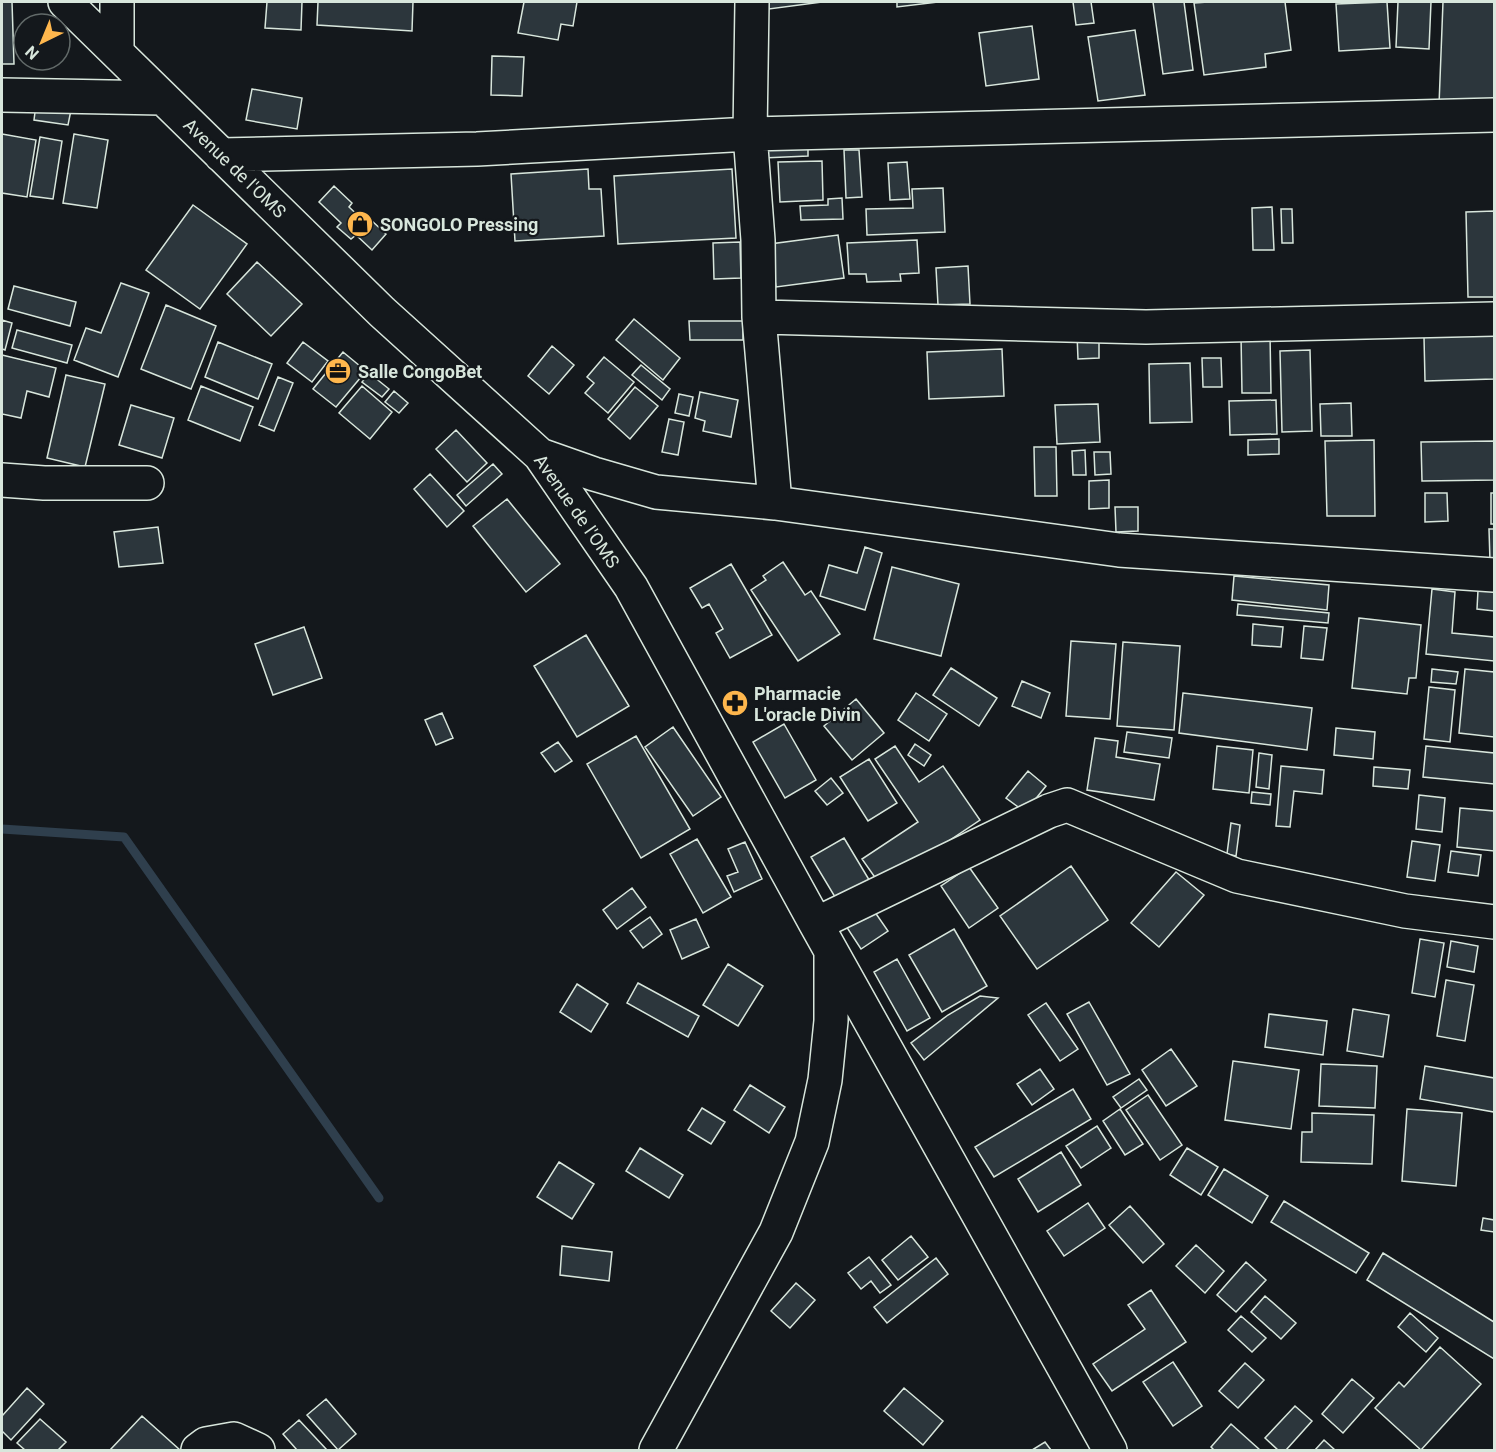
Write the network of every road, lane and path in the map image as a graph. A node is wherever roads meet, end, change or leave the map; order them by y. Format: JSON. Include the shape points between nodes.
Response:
{"nodes":[{"id":1,"x":64,"y":2,"type":"edge"},
{"id":2,"x":117,"y":2,"type":"edge"},
{"id":3,"x":752,"y":2,"type":"edge"},
{"id":4,"x":117,"y":52,"type":"junction"},
{"id":5,"x":2,"y":95,"type":"edge"},
{"id":6,"x":162,"y":98,"type":"junction"},
{"id":7,"x":1494,"y":115,"type":"edge"},
{"id":8,"x":750,"y":134,"type":"junction"},
{"id":9,"x":221,"y":155,"type":"junction"},
{"id":10,"x":759,"y":317,"type":"junction"},
{"id":11,"x":1494,"y":319,"type":"edge"},
{"id":12,"x":540,"y":455,"type":"junction"},
{"id":13,"x":2,"y":480,"type":"edge"},
{"id":14,"x":147,"y":483,"type":"dead end"},
{"id":15,"x":775,"y":503,"type":"junction"},
{"id":16,"x":1494,"y":575,"type":"edge"},
{"id":17,"x":1494,"y":922,"type":"edge"},
{"id":18,"x":823,"y":937,"type":"junction"},
{"id":19,"x":198,"y":1450,"type":"edge"},
{"id":20,"x":258,"y":1450,"type":"edge"},
{"id":21,"x":656,"y":1450,"type":"edge"},
{"id":22,"x":1110,"y":1450,"type":"edge"}],
"edges":[{"from":1,"to":4,"type":"street","name":"Avenue de l'OMS"},
{"from":2,"to":4,"type":"street"},
{"from":3,"to":8,"type":"street"},
{"from":4,"to":6,"type":"street","name":"Avenue de l'OMS"},
{"from":5,"to":6,"type":"street"},
{"from":6,"to":9,"type":"street","name":"Avenue de l'OMS"},
{"from":7,"to":8,"type":"street"},
{"from":8,"to":9,"type":"street","via":[[477,149]]},
{"from":8,"to":10,"type":"street"},
{"from":9,"to":12,"type":"street","name":"Avenue de l'OMS","via":[[382,312]]},
{"from":10,"to":11,"type":"street","via":[[1146,327]]},
{"from":10,"to":15,"type":"street"},
{"from":12,"to":15,"type":"street","via":[[656,492]]},
{"from":12,"to":18,"type":"street","name":"Avenue de l'OMS","via":[[631,587]]},
{"from":13,"to":14,"type":"street"},
{"from":15,"to":16,"type":"street","via":[[1119,550]]},
{"from":17,"to":18,"type":"street","via":[[1405,911],[1237,876],[1067,805],[1049,811]]},
{"from":18,"to":21,"type":"street","via":[[831,1021],[825,1080],[812,1142],[776,1232]]},
{"from":18,"to":22,"type":"street","name":"Avenue de l'OMS"},
{"from":19,"to":20,"type":"street","via":[[206,1444],[234,1439]]}]}
